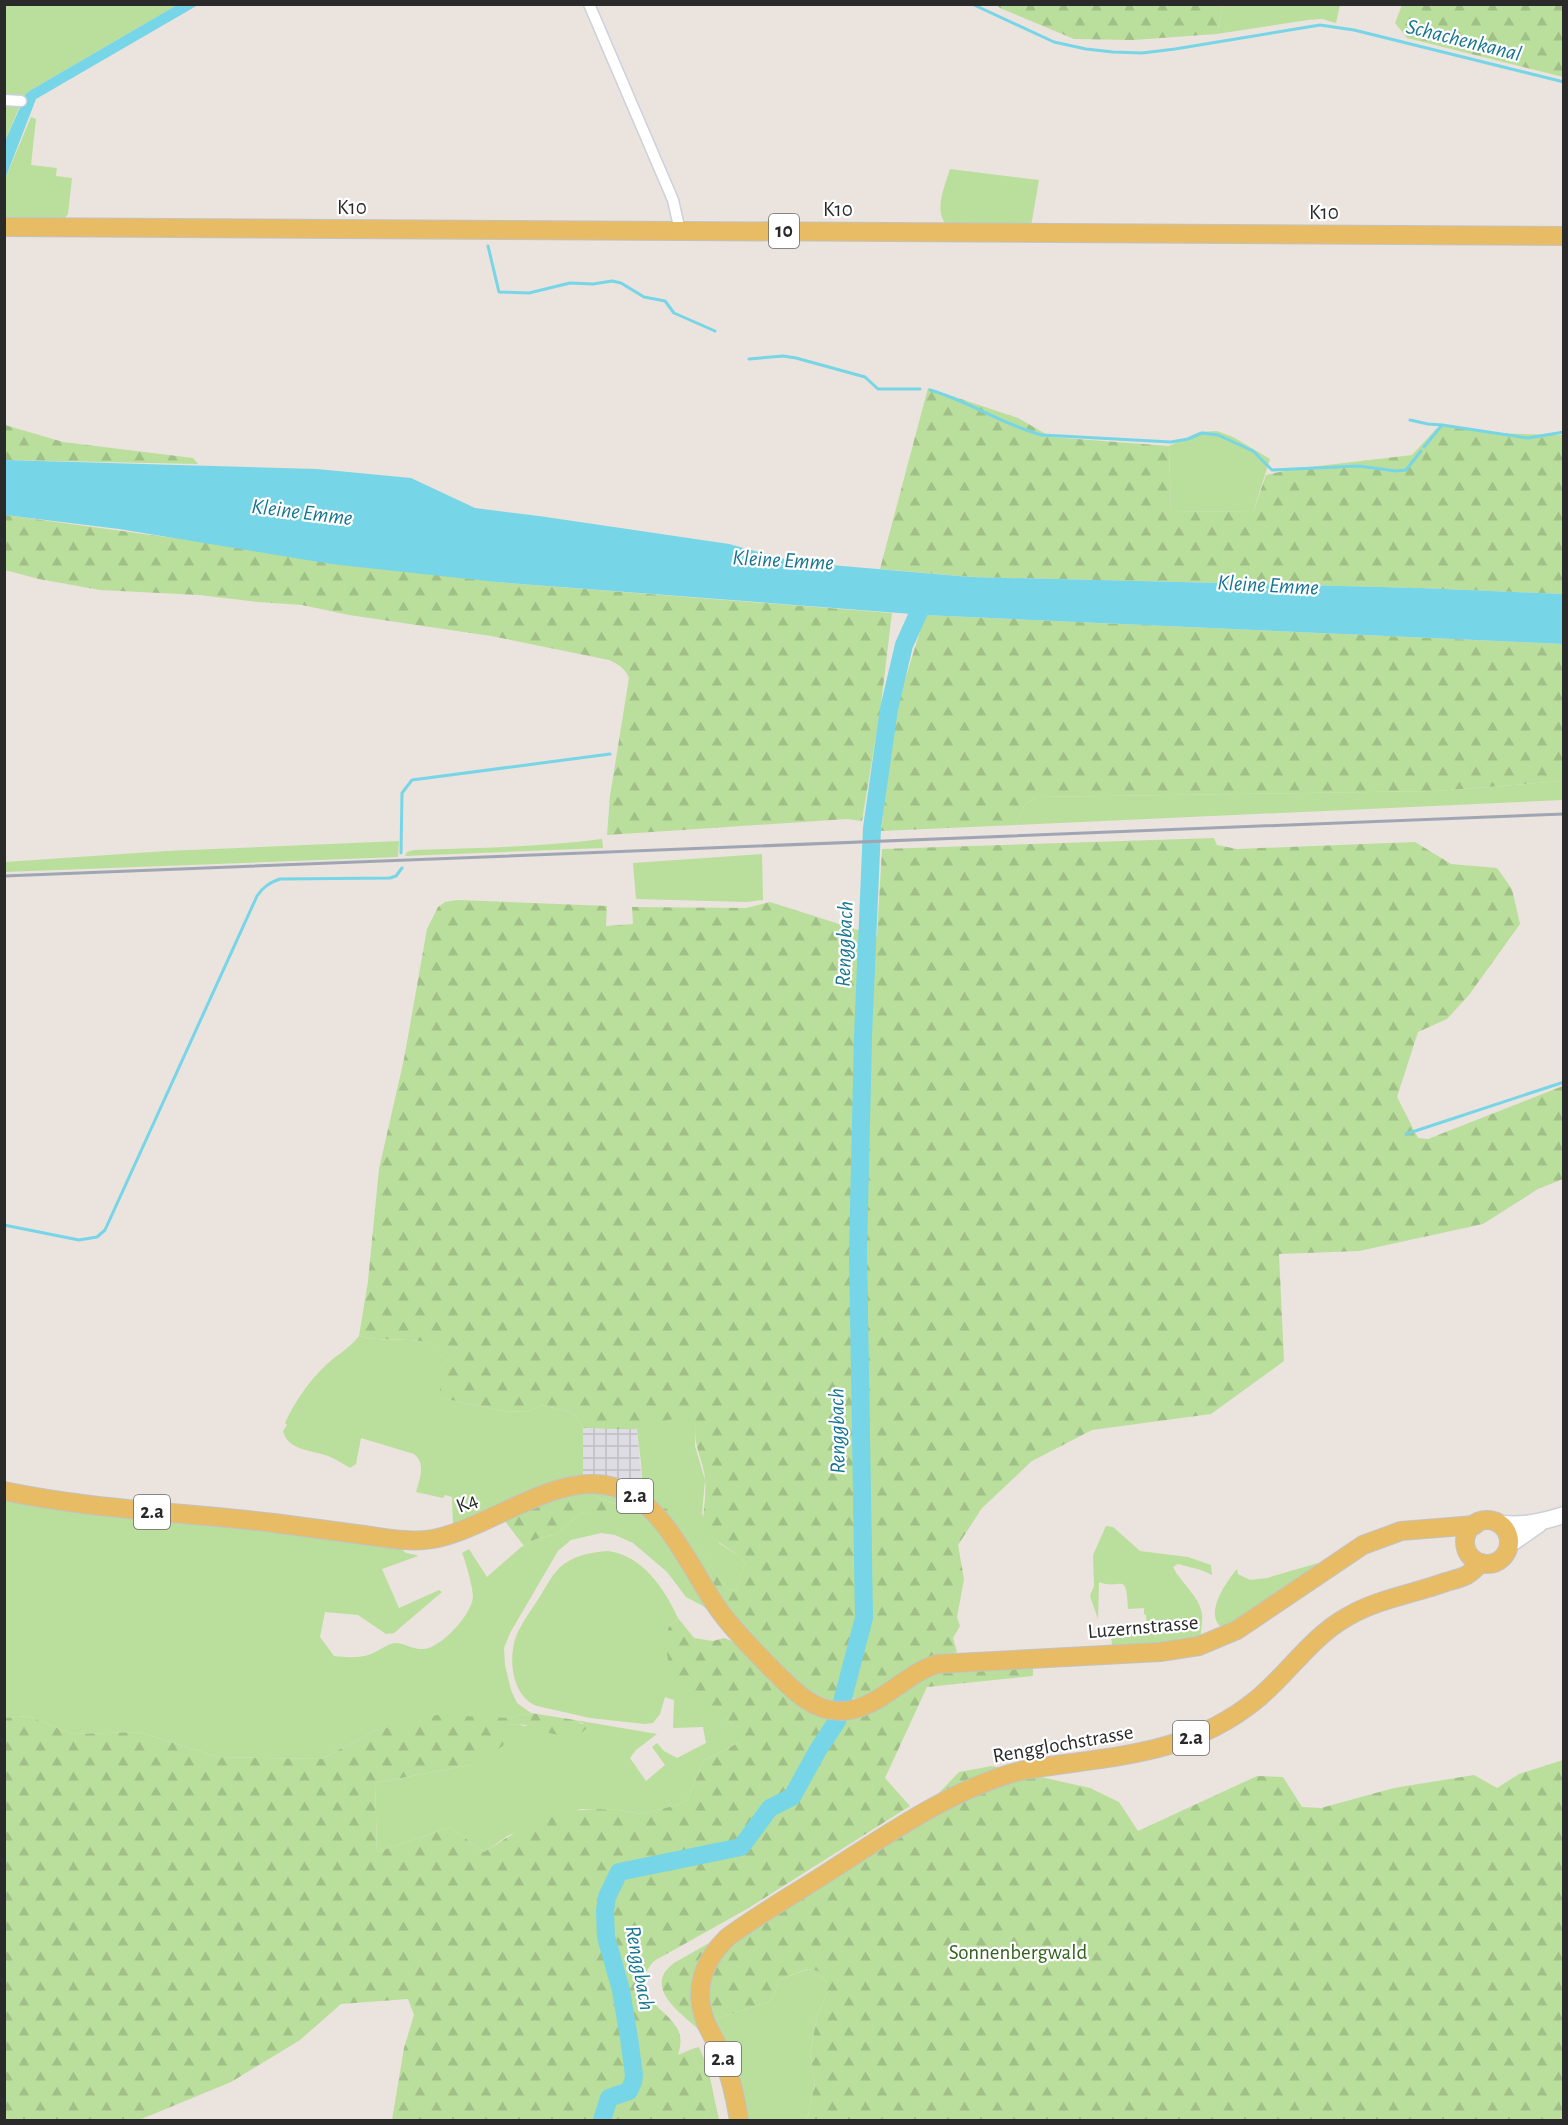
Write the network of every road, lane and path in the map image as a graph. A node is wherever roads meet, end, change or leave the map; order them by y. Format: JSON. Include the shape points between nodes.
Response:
{"nodes":[{"id":1,"x":589,"y":4,"type":"edge"},
{"id":2,"x":4,"y":100,"type":"edge"},
{"id":3,"x":21,"y":102,"type":"dead end"},
{"id":4,"x":4,"y":227,"type":"edge"},
{"id":5,"x":680,"y":231,"type":"junction"},
{"id":6,"x":1563,"y":236,"type":"edge"},
{"id":7,"x":4,"y":1491,"type":"edge"},
{"id":8,"x":1563,"y":1515,"type":"edge"},
{"id":9,"x":1542,"y":1522,"type":"junction"},
{"id":10,"x":1497,"y":1523,"type":"junction"},
{"id":11,"x":1475,"y":1525,"type":"junction"},
{"id":12,"x":1426,"y":1530,"type":"junction"},
{"id":13,"x":1509,"y":1545,"type":"junction"},
{"id":14,"x":1472,"y":1554,"type":"junction"},
{"id":15,"x":844,"y":1711,"type":"joint"},
{"id":16,"x":739,"y":2121,"type":"edge"}],
"edges":[{"from":1,"to":5,"type":"street","via":[[673,200]]},
{"from":2,"to":3,"type":"street"},
{"from":4,"to":5,"type":"main road","name":"K10","number":"10"},
{"from":5,"to":6,"type":"main road","name":"K10","number":"10"},
{"from":7,"to":15,"type":"main road","name":"K4","number":"2.a","via":[[102,1507],[419,1540],[446,1536],[558,1490],[588,1484],[610,1486],[631,1494],[653,1511],[732,1627],[800,1696],[814,1706]]},
{"from":8,"to":9,"type":"main road"},
{"from":9,"to":10,"type":"main road"},
{"from":9,"to":13,"type":"main road"},
{"from":10,"to":11,"type":"main road"},
{"from":10,"to":13,"type":"main road","via":[[1507,1532]]},
{"from":11,"to":12,"type":"main road","name":"Luzernstrasse","number":"2.a"},
{"from":11,"to":14,"type":"main road","via":[[1467,1535]]},
{"from":12,"to":14,"type":"main road","name":"Luzernstrasse","number":"2.a","via":[[1460,1542]]},
{"from":12,"to":15,"type":"main road","name":"Luzernstrasse","number":"2.a","via":[[1401,1531],[1363,1545],[1244,1626],[1210,1643],[1160,1652],[937,1664],[868,1704]]},
{"from":13,"to":14,"type":"main road","via":[[1504,1556],[1494,1563]]},
{"from":14,"to":16,"type":"main road","name":"Rengglochstrasse","number":"2.a","via":[[1468,1574],[1347,1616],[1257,1699],[1205,1732],[1134,1755],[1007,1774],[971,1787],[895,1829],[728,1937],[708,1960],[699,2000],[727,2068]]}]}
